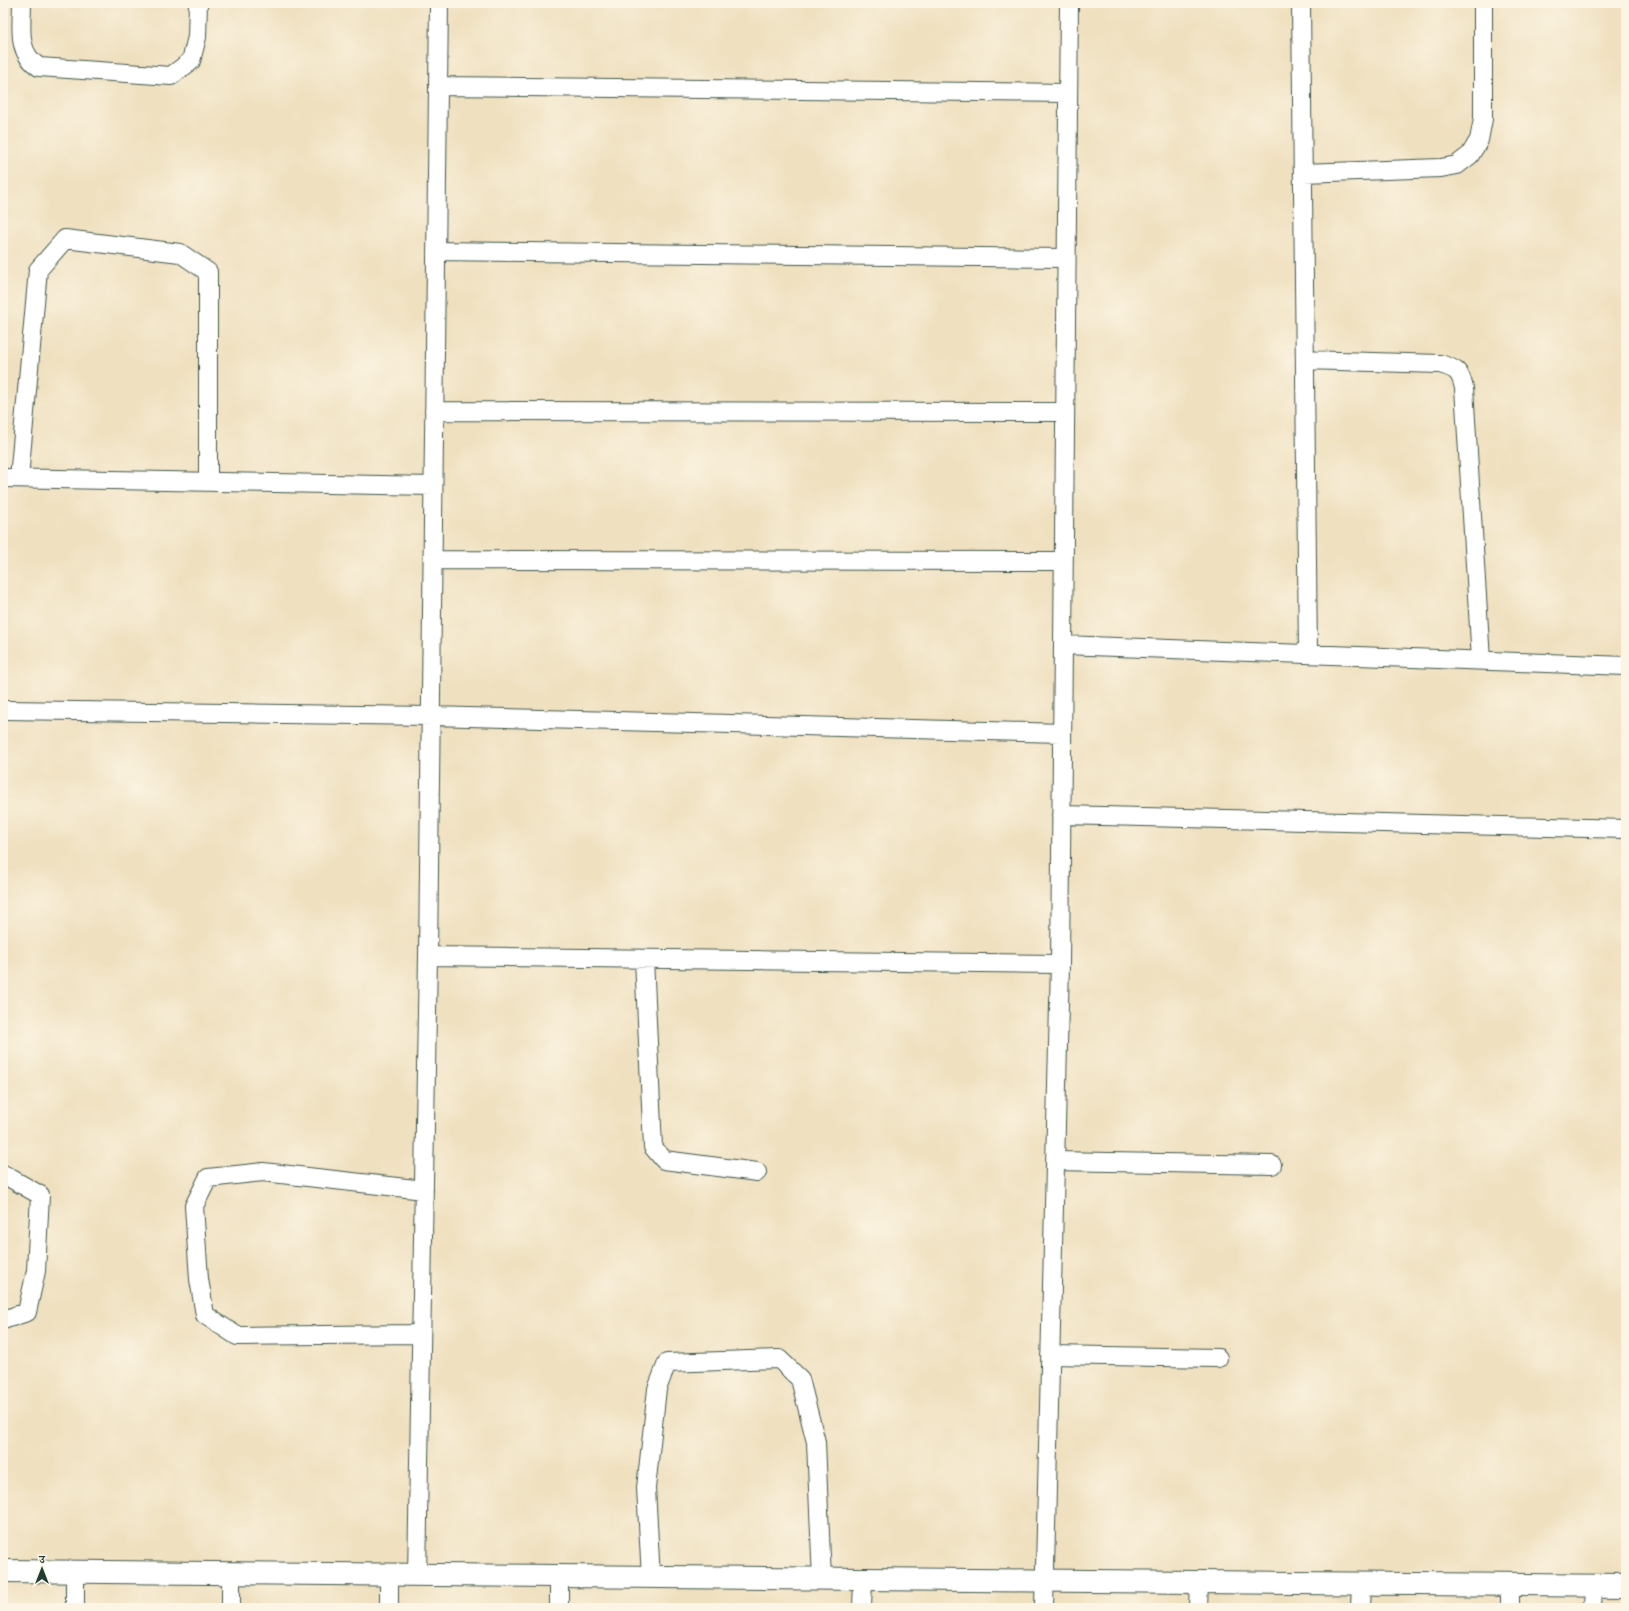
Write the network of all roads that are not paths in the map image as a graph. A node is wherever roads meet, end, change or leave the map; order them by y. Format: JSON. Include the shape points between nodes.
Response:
{"nodes":[{"id":1,"x":22,"y":3,"type":"edge"},
{"id":2,"x":198,"y":3,"type":"edge"},
{"id":3,"x":438,"y":3,"type":"edge"},
{"id":4,"x":1068,"y":3,"type":"edge"},
{"id":5,"x":1301,"y":3,"type":"edge"},
{"id":6,"x":1483,"y":3,"type":"edge"},
{"id":7,"x":438,"y":86,"type":"junction"},
{"id":8,"x":1068,"y":93,"type":"junction"},
{"id":9,"x":1303,"y":173,"type":"junction"},
{"id":10,"x":436,"y":251,"type":"junction"},
{"id":11,"x":1066,"y":258,"type":"junction"},
{"id":12,"x":1305,"y":360,"type":"junction"},
{"id":13,"x":434,"y":411,"type":"junction"},
{"id":14,"x":1065,"y":412,"type":"junction"},
{"id":15,"x":11,"y":478,"type":"edge"},
{"id":16,"x":208,"y":482,"type":"junction"},
{"id":17,"x":433,"y":486,"type":"junction"},
{"id":18,"x":433,"y":560,"type":"junction"},
{"id":19,"x":1063,"y":561,"type":"junction"},
{"id":20,"x":1063,"y":645,"type":"junction"},
{"id":21,"x":1308,"y":654,"type":"junction"},
{"id":22,"x":1480,"y":660,"type":"junction"},
{"id":23,"x":1626,"y":666,"type":"edge"},
{"id":24,"x":3,"y":710,"type":"edge"},
{"id":25,"x":431,"y":716,"type":"junction"},
{"id":26,"x":1062,"y":733,"type":"junction"},
{"id":27,"x":1061,"y":815,"type":"junction"},
{"id":28,"x":1626,"y":829,"type":"edge"},
{"id":29,"x":428,"y":956,"type":"junction"},
{"id":30,"x":644,"y":959,"type":"junction"},
{"id":31,"x":1060,"y":964,"type":"junction"},
{"id":32,"x":1055,"y":1161,"type":"junction"},
{"id":33,"x":1272,"y":1165,"type":"dead end"},
{"id":34,"x":757,"y":1172,"type":"dead end"},
{"id":35,"x":3,"y":1174,"type":"edge"},
{"id":36,"x":424,"y":1190,"type":"junction"},
{"id":37,"x":3,"y":1320,"type":"edge"},
{"id":38,"x":421,"y":1334,"type":"junction"},
{"id":39,"x":1050,"y":1355,"type":"junction"},
{"id":40,"x":1218,"y":1358,"type":"dead end"},
{"id":41,"x":3,"y":1572,"type":"edge"},
{"id":42,"x":75,"y":1572,"type":"junction"},
{"id":43,"x":231,"y":1574,"type":"junction"},
{"id":44,"x":389,"y":1576,"type":"junction"},
{"id":45,"x":417,"y":1576,"type":"junction"},
{"id":46,"x":559,"y":1578,"type":"junction"},
{"id":47,"x":652,"y":1578,"type":"junction"},
{"id":48,"x":822,"y":1580,"type":"junction"},
{"id":49,"x":863,"y":1580,"type":"junction"},
{"id":50,"x":1044,"y":1581,"type":"junction"},
{"id":51,"x":1199,"y":1583,"type":"junction"},
{"id":52,"x":1361,"y":1584,"type":"junction"},
{"id":53,"x":1510,"y":1585,"type":"junction"},
{"id":54,"x":1592,"y":1586,"type":"junction"},
{"id":55,"x":1626,"y":1586,"type":"edge"},
{"id":56,"x":75,"y":1608,"type":"edge"},
{"id":57,"x":231,"y":1608,"type":"edge"},
{"id":58,"x":389,"y":1608,"type":"edge"},
{"id":59,"x":559,"y":1608,"type":"edge"},
{"id":60,"x":862,"y":1608,"type":"edge"},
{"id":61,"x":1044,"y":1608,"type":"edge"},
{"id":62,"x":1198,"y":1608,"type":"edge"},
{"id":63,"x":1360,"y":1608,"type":"edge"},
{"id":64,"x":1510,"y":1608,"type":"edge"},
{"id":65,"x":1592,"y":1608,"type":"edge"}],
"edges":[{"from":1,"to":2,"type":"lane","via":[[21,39],[30,61],[39,67],[171,76],[191,61],[197,38]]},
{"from":3,"to":7,"type":"lane"},
{"from":4,"to":8,"type":"lane"},
{"from":5,"to":9,"type":"lane"},
{"from":6,"to":9,"type":"lane","via":[[1483,119],[1479,140],[1470,155],[1457,165],[1441,168]]},
{"from":7,"to":8,"type":"lane"},
{"from":7,"to":10,"type":"lane"},
{"from":8,"to":11,"type":"lane"},
{"from":9,"to":12,"type":"lane"},
{"from":10,"to":11,"type":"lane"},
{"from":10,"to":13,"type":"lane"},
{"from":11,"to":14,"type":"lane"},
{"from":12,"to":21,"type":"lane"},
{"from":12,"to":22,"type":"lane","via":[[1440,364],[1454,368],[1461,376],[1464,388]]},
{"from":13,"to":14,"type":"lane"},
{"from":13,"to":17,"type":"lane"},
{"from":14,"to":19,"type":"lane"},
{"from":15,"to":16,"type":"lane"},
{"from":15,"to":16,"type":"lane","via":[[38,270],[65,239],[180,252],[208,272]]},
{"from":16,"to":17,"type":"lane"},
{"from":17,"to":18,"type":"lane"},
{"from":18,"to":19,"type":"lane"},
{"from":18,"to":25,"type":"lane"},
{"from":19,"to":20,"type":"lane"},
{"from":20,"to":21,"type":"lane"},
{"from":20,"to":26,"type":"lane"},
{"from":21,"to":22,"type":"lane"},
{"from":22,"to":23,"type":"lane"},
{"from":24,"to":25,"type":"lane"},
{"from":25,"to":26,"type":"lane"},
{"from":25,"to":29,"type":"lane"},
{"from":26,"to":27,"type":"lane"},
{"from":27,"to":28,"type":"lane"},
{"from":27,"to":31,"type":"lane"},
{"from":29,"to":30,"type":"lane"},
{"from":29,"to":36,"type":"lane"},
{"from":30,"to":31,"type":"lane"},
{"from":30,"to":34,"type":"lane","via":[[653,1147],[664,1160]]},
{"from":31,"to":32,"type":"lane"},
{"from":32,"to":33,"type":"lane"},
{"from":32,"to":39,"type":"lane"},
{"from":35,"to":37,"type":"lane","via":[[40,1195],[36,1271],[27,1312]]},
{"from":36,"to":38,"type":"lane"},
{"from":36,"to":38,"type":"lane","via":[[263,1172],[208,1178],[194,1206],[199,1279],[205,1315],[236,1336]]},
{"from":38,"to":45,"type":"lane"},
{"from":39,"to":40,"type":"lane"},
{"from":39,"to":50,"type":"lane"},
{"from":41,"to":42,"type":"street"},
{"from":42,"to":43,"type":"street"},
{"from":42,"to":56,"type":"lane"},
{"from":43,"to":44,"type":"street"},
{"from":43,"to":57,"type":"lane"},
{"from":44,"to":45,"type":"street"},
{"from":44,"to":58,"type":"lane"},
{"from":45,"to":46,"type":"street"},
{"from":46,"to":47,"type":"street"},
{"from":46,"to":59,"type":"lane"},
{"from":47,"to":48,"type":"street"},
{"from":47,"to":48,"type":"lane","via":[[646,1488],[656,1389],[667,1363],[780,1359],[800,1379],[816,1442]]},
{"from":48,"to":49,"type":"street"},
{"from":49,"to":50,"type":"street"},
{"from":49,"to":60,"type":"lane"},
{"from":50,"to":51,"type":"street"},
{"from":50,"to":61,"type":"lane"},
{"from":51,"to":52,"type":"street"},
{"from":51,"to":62,"type":"lane"},
{"from":52,"to":53,"type":"street"},
{"from":52,"to":63,"type":"lane"},
{"from":53,"to":54,"type":"street"},
{"from":53,"to":64,"type":"lane"},
{"from":54,"to":55,"type":"street"},
{"from":54,"to":65,"type":"lane"}]}
